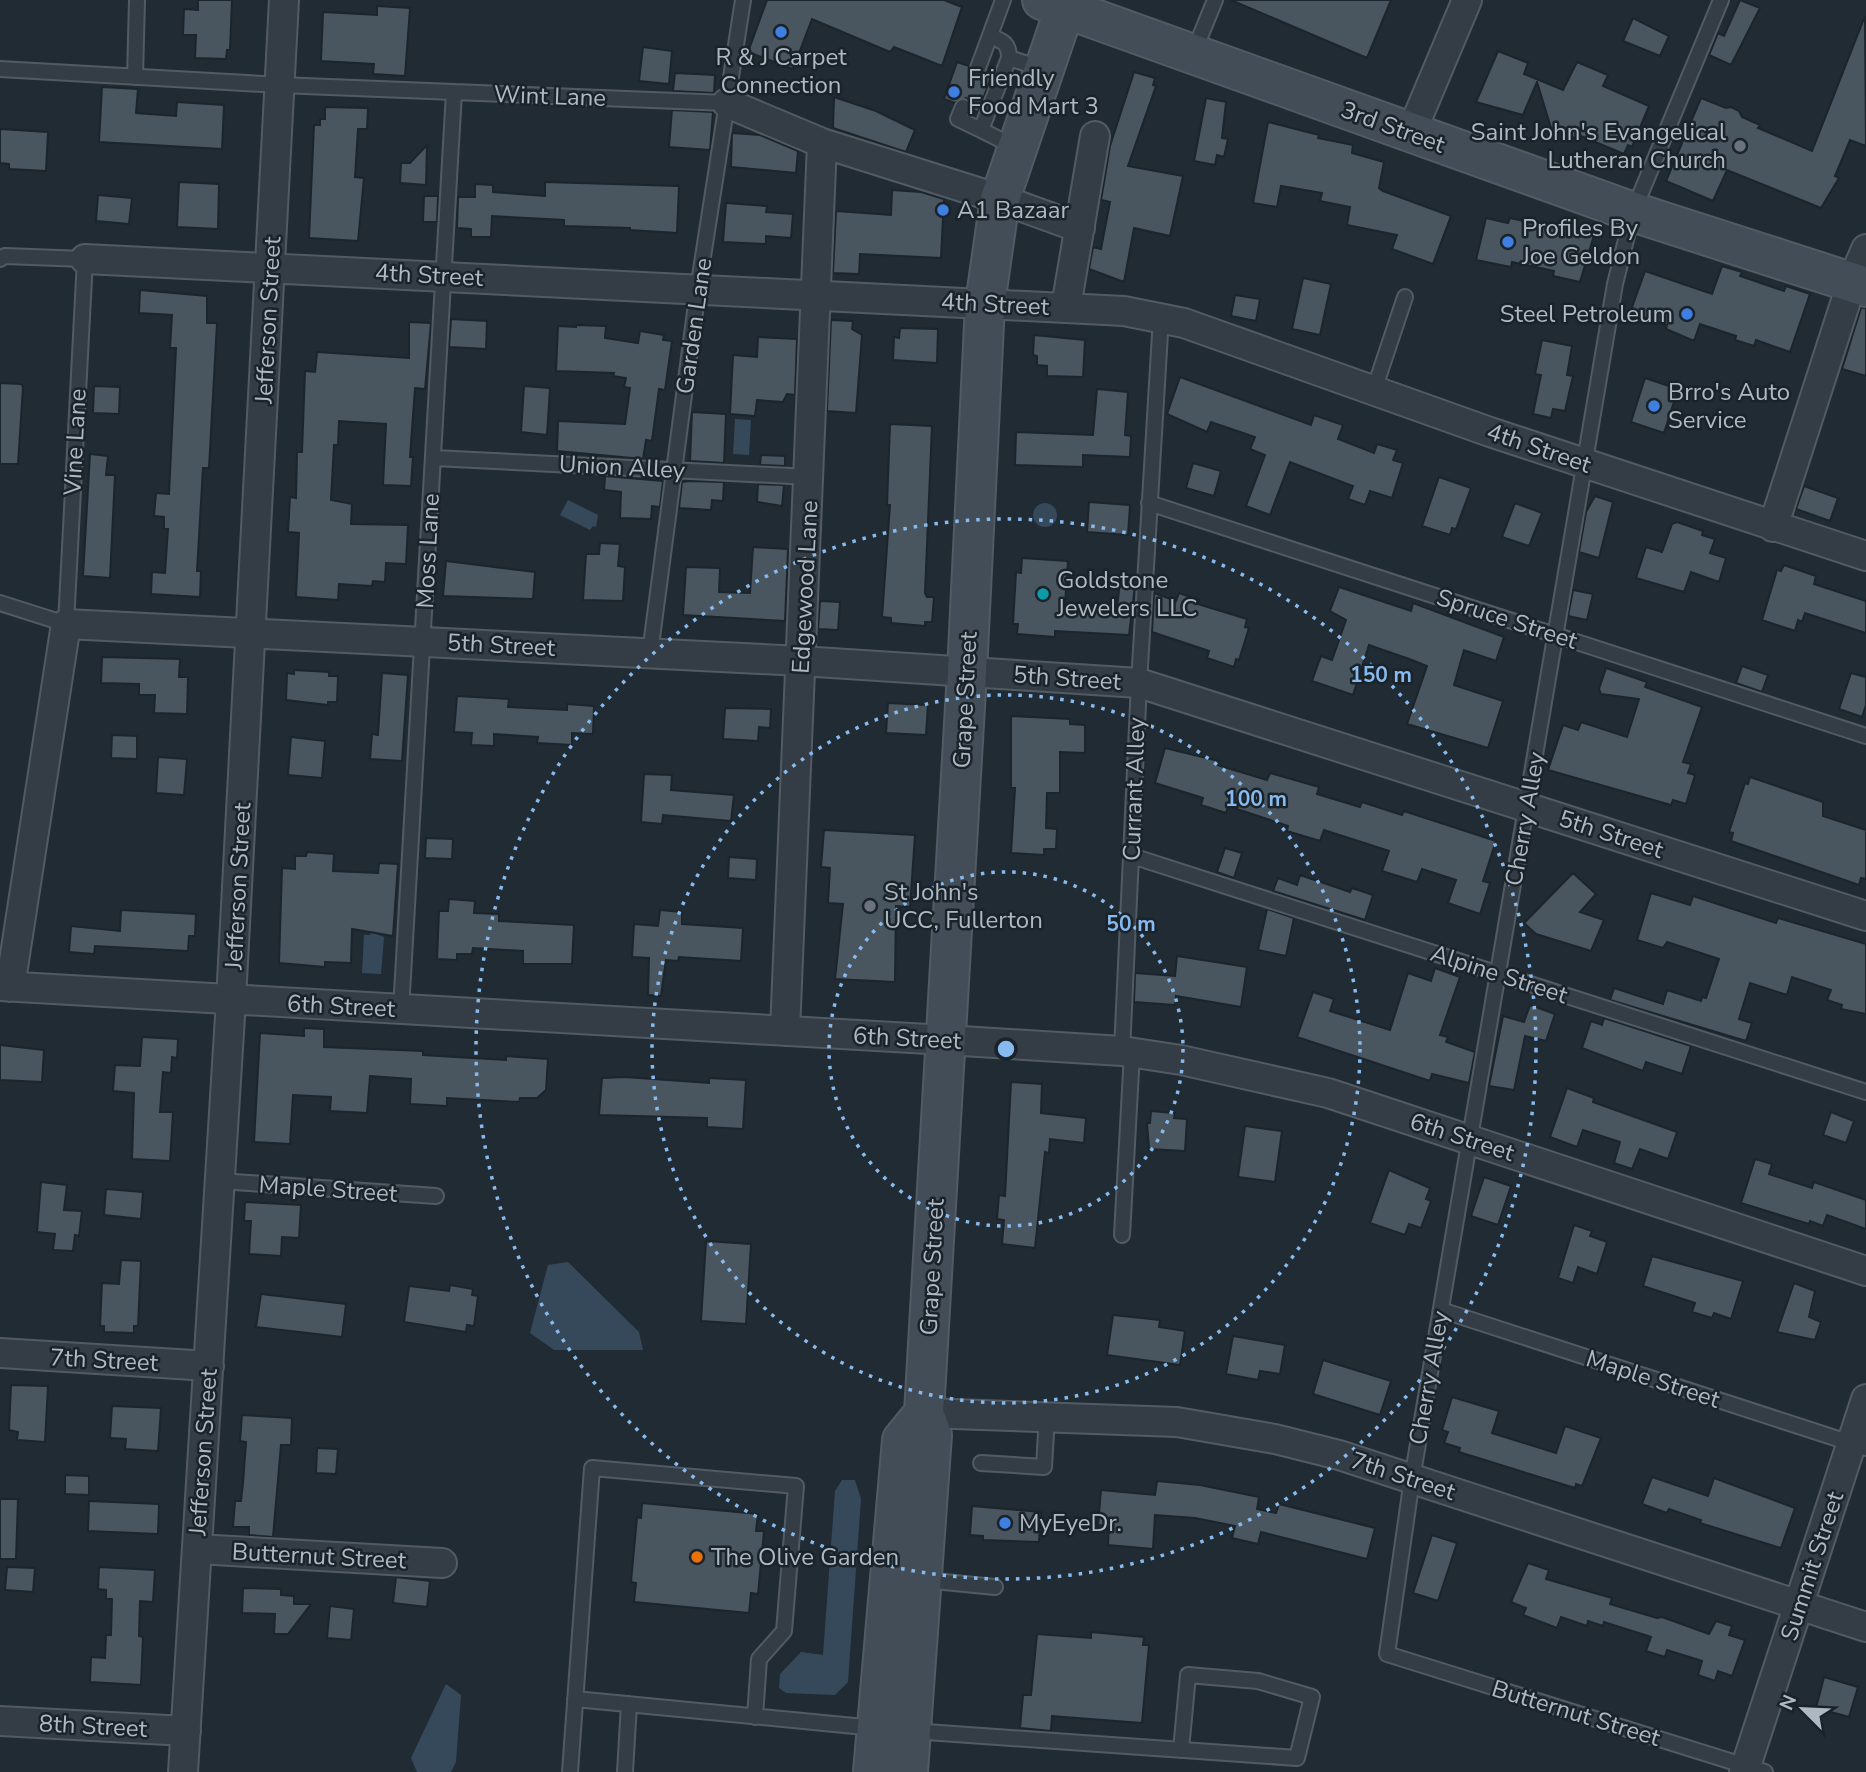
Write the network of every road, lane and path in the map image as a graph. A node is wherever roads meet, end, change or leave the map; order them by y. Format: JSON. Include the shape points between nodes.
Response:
{"nodes":[{"id":1,"x":137,"y":0,"type":"edge"},
{"id":2,"x":284,"y":0,"type":"edge"},
{"id":3,"x":743,"y":0,"type":"edge"},
{"id":4,"x":1003,"y":0,"type":"edge"},
{"id":5,"x":1215,"y":0,"type":"edge"},
{"id":6,"x":1467,"y":0,"type":"edge"},
{"id":7,"x":1719,"y":1,"type":"edge"},
{"id":8,"x":1059,"y":3,"type":"edge"},
{"id":9,"x":990,"y":36,"type":"junction"},
{"id":10,"x":1192,"y":55,"type":"junction"},
{"id":11,"x":1027,"y":64,"type":"junction"},
{"id":12,"x":978,"y":68,"type":"dead end"},
{"id":13,"x":0,"y":69,"type":"edge"},
{"id":14,"x":135,"y":77,"type":"junction"},
{"id":15,"x":280,"y":85,"type":"junction"},
{"id":16,"x":454,"y":92,"type":"junction"},
{"id":17,"x":727,"y":103,"type":"junction"},
{"id":18,"x":963,"y":107,"type":"dead end"},
{"id":19,"x":981,"y":130,"type":"junction"},
{"id":20,"x":1411,"y":133,"type":"junction"},
{"id":21,"x":1095,"y":136,"type":"dead end"},
{"id":22,"x":822,"y":143,"type":"junction"},
{"id":23,"x":1017,"y":148,"type":"junction"},
{"id":24,"x":1000,"y":199,"type":"junction"},
{"id":25,"x":1633,"y":212,"type":"junction"},
{"id":26,"x":1080,"y":229,"type":"junction"},
{"id":27,"x":0,"y":259,"type":"edge"},
{"id":28,"x":85,"y":259,"type":"junction"},
{"id":29,"x":271,"y":268,"type":"junction"},
{"id":30,"x":1861,"y":273,"type":"edge"},
{"id":31,"x":445,"y":276,"type":"junction"},
{"id":32,"x":698,"y":289,"type":"junction"},
{"id":33,"x":815,"y":293,"type":"junction"},
{"id":34,"x":1405,"y":298,"type":"dead end"},
{"id":35,"x":985,"y":304,"type":"junction"},
{"id":36,"x":1066,"y":307,"type":"junction"},
{"id":37,"x":1161,"y":317,"type":"junction"},
{"id":38,"x":1374,"y":390,"type":"junction"},
{"id":39,"x":434,"y":458,"type":"junction"},
{"id":40,"x":1585,"y":464,"type":"junction"},
{"id":41,"x":674,"y":470,"type":"junction"},
{"id":42,"x":810,"y":477,"type":"junction"},
{"id":43,"x":1149,"y":503,"type":"junction"},
{"id":44,"x":1773,"y":527,"type":"junction"},
{"id":45,"x":1866,"y":556,"type":"edge"},
{"id":46,"x":0,"y":603,"type":"edge"},
{"id":47,"x":66,"y":624,"type":"junction"},
{"id":48,"x":252,"y":632,"type":"junction"},
{"id":49,"x":1556,"y":635,"type":"junction"},
{"id":50,"x":423,"y":641,"type":"junction"},
{"id":51,"x":650,"y":653,"type":"junction"},
{"id":52,"x":801,"y":661,"type":"junction"},
{"id":53,"x":967,"y":672,"type":"junction"},
{"id":54,"x":1139,"y":683,"type":"junction"},
{"id":55,"x":1866,"y":736,"type":"edge"},
{"id":56,"x":1527,"y":807,"type":"junction"},
{"id":57,"x":1132,"y":856,"type":"junction"},
{"id":58,"x":1866,"y":916,"type":"edge"},
{"id":59,"x":1498,"y":974,"type":"junction"},
{"id":60,"x":5,"y":987,"type":"edge"},
{"id":61,"x":231,"y":1000,"type":"junction"},
{"id":62,"x":401,"y":1010,"type":"junction"},
{"id":63,"x":785,"y":1031,"type":"junction"},
{"id":64,"x":946,"y":1040,"type":"junction"},
{"id":65,"x":1127,"y":1052,"type":"junction"},
{"id":66,"x":1866,"y":1092,"type":"edge"},
{"id":67,"x":1469,"y":1140,"type":"junction"},
{"id":68,"x":220,"y":1181,"type":"junction"},
{"id":69,"x":436,"y":1196,"type":"dead end"},
{"id":70,"x":1122,"y":1235,"type":"dead end"},
{"id":71,"x":1866,"y":1271,"type":"edge"},
{"id":72,"x":1441,"y":1310,"type":"junction"},
{"id":73,"x":0,"y":1353,"type":"edge"},
{"id":74,"x":209,"y":1366,"type":"junction"},
{"id":75,"x":1866,"y":1399,"type":"edge"},
{"id":76,"x":924,"y":1413,"type":"junction"},
{"id":77,"x":1047,"y":1416,"type":"junction"},
{"id":78,"x":1859,"y":1446,"type":"edge"},
{"id":79,"x":981,"y":1463,"type":"dead end"},
{"id":80,"x":1412,"y":1479,"type":"junction"},
{"id":81,"x":197,"y":1549,"type":"junction"},
{"id":82,"x":442,"y":1563,"type":"dead end"},
{"id":83,"x":921,"y":1580,"type":"junction"},
{"id":84,"x":995,"y":1587,"type":"dead end"},
{"id":85,"x":1799,"y":1605,"type":"junction"},
{"id":86,"x":1866,"y":1626,"type":"edge"},
{"id":87,"x":1387,"y":1654,"type":"joint"},
{"id":88,"x":575,"y":1699,"type":"junction"},
{"id":89,"x":629,"y":1704,"type":"junction"},
{"id":90,"x":755,"y":1717,"type":"junction"},
{"id":91,"x":0,"y":1721,"type":"edge"},
{"id":92,"x":893,"y":1729,"type":"junction"},
{"id":93,"x":186,"y":1731,"type":"junction"},
{"id":94,"x":1181,"y":1750,"type":"junction"},
{"id":95,"x":1752,"y":1770,"type":"edge"},
{"id":96,"x":183,"y":1772,"type":"edge"},
{"id":97,"x":570,"y":1772,"type":"edge"},
{"id":98,"x":625,"y":1772,"type":"edge"},
{"id":99,"x":873,"y":1772,"type":"edge"},
{"id":100,"x":908,"y":1772,"type":"edge"}],
"edges":[{"from":1,"to":14,"type":"lane"},
{"from":2,"to":15,"type":"street","name":"Jefferson Street"},
{"from":3,"to":17,"type":"lane","name":"Garden Lane"},
{"from":4,"to":9,"type":"lane"},
{"from":5,"to":10,"type":"lane"},
{"from":6,"to":20,"type":"street"},
{"from":7,"to":25,"type":"lane","name":"Cherry Alley"},
{"from":8,"to":10,"type":"main road","name":"3rd Street"},
{"from":8,"to":11,"type":"main road","name":"Grape Street"},
{"from":9,"to":11,"type":"lane","via":[[1004,41]]},
{"from":9,"to":12,"type":"lane"},
{"from":10,"to":20,"type":"main road","name":"3rd Street"},
{"from":11,"to":19,"type":"lane"},
{"from":11,"to":23,"type":"main road","name":"Grape Street"},
{"from":13,"to":14,"type":"lane","name":"Wint Lane"},
{"from":14,"to":15,"type":"lane","name":"Wint Lane"},
{"from":15,"to":16,"type":"lane","name":"Wint Lane"},
{"from":15,"to":29,"type":"street","name":"Jefferson Street"},
{"from":16,"to":17,"type":"lane","name":"Wint Lane"},
{"from":16,"to":31,"type":"lane","name":"Moss Lane"},
{"from":17,"to":22,"type":"street","name":"Wint Lane"},
{"from":17,"to":32,"type":"lane","name":"Garden Lane"},
{"from":18,"to":19,"type":"lane","via":[[958,120]]},
{"from":19,"to":23,"type":"lane"},
{"from":20,"to":25,"type":"main road","name":"3rd Street"},
{"from":21,"to":26,"type":"street"},
{"from":22,"to":24,"type":"street","name":"Wint Lane"},
{"from":22,"to":33,"type":"street","name":"Edgewood Lane"},
{"from":23,"to":24,"type":"main road","name":"Grape Street"},
{"from":24,"to":26,"type":"street","name":"Wint Lane"},
{"from":24,"to":35,"type":"main road","name":"Grape Street"},
{"from":25,"to":30,"type":"main road","name":"3rd Street"},
{"from":25,"to":40,"type":"lane","name":"Cherry Alley","via":[[1615,284]]},
{"from":26,"to":36,"type":"street"},
{"from":27,"to":28,"type":"lane"},
{"from":28,"to":29,"type":"street","name":"4th Street"},
{"from":28,"to":47,"type":"lane","name":"Vine Lane"},
{"from":29,"to":31,"type":"street","name":"4th Street"},
{"from":29,"to":48,"type":"street","name":"Jefferson Street"},
{"from":30,"to":44,"type":"street"},
{"from":31,"to":32,"type":"street","name":"4th Street"},
{"from":31,"to":39,"type":"lane","name":"Moss Lane"},
{"from":32,"to":33,"type":"street","name":"4th Street"},
{"from":32,"to":41,"type":"lane","name":"Garden Lane"},
{"from":33,"to":35,"type":"street","name":"4th Street"},
{"from":33,"to":42,"type":"street","name":"Edgewood Lane"},
{"from":34,"to":38,"type":"lane"},
{"from":35,"to":36,"type":"street","name":"4th Street"},
{"from":35,"to":53,"type":"main road","name":"Grape Street"},
{"from":36,"to":37,"type":"street","name":"4th Street"},
{"from":37,"to":38,"type":"street","name":"4th Street"},
{"from":37,"to":43,"type":"lane","name":"Currant Alley"},
{"from":38,"to":40,"type":"street","name":"4th Street"},
{"from":39,"to":41,"type":"lane","name":"Union Alley"},
{"from":39,"to":50,"type":"lane","name":"Moss Lane"},
{"from":40,"to":44,"type":"street","name":"4th Street"},
{"from":40,"to":49,"type":"lane","name":"Cherry Alley"},
{"from":41,"to":42,"type":"lane","name":"Union Alley"},
{"from":41,"to":51,"type":"lane","name":"Garden Lane"},
{"from":42,"to":52,"type":"street","name":"Edgewood Lane"},
{"from":43,"to":49,"type":"lane","name":"Spruce Street"},
{"from":43,"to":54,"type":"lane","name":"Currant Alley"},
{"from":44,"to":45,"type":"street","name":"4th Street"},
{"from":46,"to":47,"type":"lane"},
{"from":47,"to":48,"type":"street","name":"5th Street"},
{"from":47,"to":60,"type":"street"},
{"from":48,"to":50,"type":"street","name":"5th Street"},
{"from":48,"to":61,"type":"street","name":"Jefferson Street"},
{"from":49,"to":55,"type":"lane","name":"Spruce Street"},
{"from":49,"to":56,"type":"lane","name":"Cherry Alley"},
{"from":50,"to":51,"type":"street","name":"5th Street"},
{"from":50,"to":62,"type":"lane","name":"Moss Lane"},
{"from":51,"to":52,"type":"street","name":"5th Street"},
{"from":52,"to":53,"type":"street","name":"5th Street"},
{"from":52,"to":63,"type":"street","name":"Edgewood Lane"},
{"from":53,"to":54,"type":"street","name":"5th Street"},
{"from":53,"to":64,"type":"main road","name":"Grape Street"},
{"from":54,"to":56,"type":"street","name":"5th Street"},
{"from":54,"to":57,"type":"lane","name":"Currant Alley"},
{"from":56,"to":58,"type":"street","name":"5th Street"},
{"from":56,"to":59,"type":"lane","name":"Cherry Alley"},
{"from":57,"to":59,"type":"lane","name":"Alpine Street"},
{"from":57,"to":65,"type":"lane","name":"Currant Alley"},
{"from":59,"to":66,"type":"lane","name":"Alpine Street"},
{"from":59,"to":67,"type":"lane","name":"Cherry Alley"},
{"from":60,"to":61,"type":"street","name":"6th Street"},
{"from":61,"to":62,"type":"street","name":"6th Street"},
{"from":61,"to":68,"type":"street","name":"Jefferson Street"},
{"from":62,"to":63,"type":"street","name":"6th Street"},
{"from":63,"to":64,"type":"street","name":"6th Street"},
{"from":64,"to":65,"type":"street","name":"6th Street"},
{"from":64,"to":76,"type":"main road","name":"Grape Street"},
{"from":65,"to":67,"type":"street","name":"6th Street","via":[[1230,1069],[1328,1093]]},
{"from":65,"to":70,"type":"lane","name":"Currant Alley"},
{"from":67,"to":71,"type":"street","name":"6th Street"},
{"from":67,"to":72,"type":"lane","name":"Cherry Alley"},
{"from":68,"to":69,"type":"lane","name":"Maple Street"},
{"from":68,"to":74,"type":"street","name":"Jefferson Street"},
{"from":72,"to":78,"type":"lane","name":"Maple Street"},
{"from":72,"to":80,"type":"lane","name":"Cherry Alley"},
{"from":73,"to":74,"type":"street","name":"7th Street"},
{"from":74,"to":81,"type":"street","name":"Jefferson Street"},
{"from":75,"to":78,"type":"street","name":"Summit Street"},
{"from":76,"to":77,"type":"street","name":"7th Street"},
{"from":76,"to":83,"type":"main road","name":"Grape Street","via":[[932,1435]]},
{"from":76,"to":92,"type":"main road","name":"Grape Street","via":[[902,1440]]},
{"from":77,"to":79,"type":"lane","via":[[1044,1468]]},
{"from":77,"to":80,"type":"street","name":"7th Street","via":[[1209,1426],[1288,1442]]},
{"from":78,"to":85,"type":"street","name":"Summit Street"},
{"from":80,"to":85,"type":"street","name":"7th Street"},
{"from":80,"to":87,"type":"lane","name":"Cherry Alley"},
{"from":81,"to":82,"type":"street","name":"Butternut Street"},
{"from":81,"to":93,"type":"street","name":"Jefferson Street"},
{"from":83,"to":84,"type":"lane"},
{"from":83,"to":92,"type":"main road","name":"Grape Street"},
{"from":85,"to":86,"type":"street","name":"7th Street"},
{"from":85,"to":95,"type":"street","name":"Summit Street"},
{"from":87,"to":95,"type":"lane","name":"Butternut Street"},
{"from":88,"to":89,"type":"lane"},
{"from":88,"to":90,"type":"lane","via":[[592,1468],[796,1486],[784,1631],[760,1659]]},
{"from":88,"to":97,"type":"lane"},
{"from":89,"to":90,"type":"lane"},
{"from":89,"to":98,"type":"lane"},
{"from":90,"to":92,"type":"lane"},
{"from":91,"to":93,"type":"street","name":"8th Street"},
{"from":92,"to":94,"type":"lane"},
{"from":92,"to":99,"type":"main road","name":"Grape Street"},
{"from":92,"to":100,"type":"main road","name":"Grape Street"},
{"from":93,"to":96,"type":"street","name":"Jefferson Street"},
{"from":94,"to":94,"type":"lane","via":[[1297,1758],[1312,1697],[1258,1681],[1188,1675]]}]}
